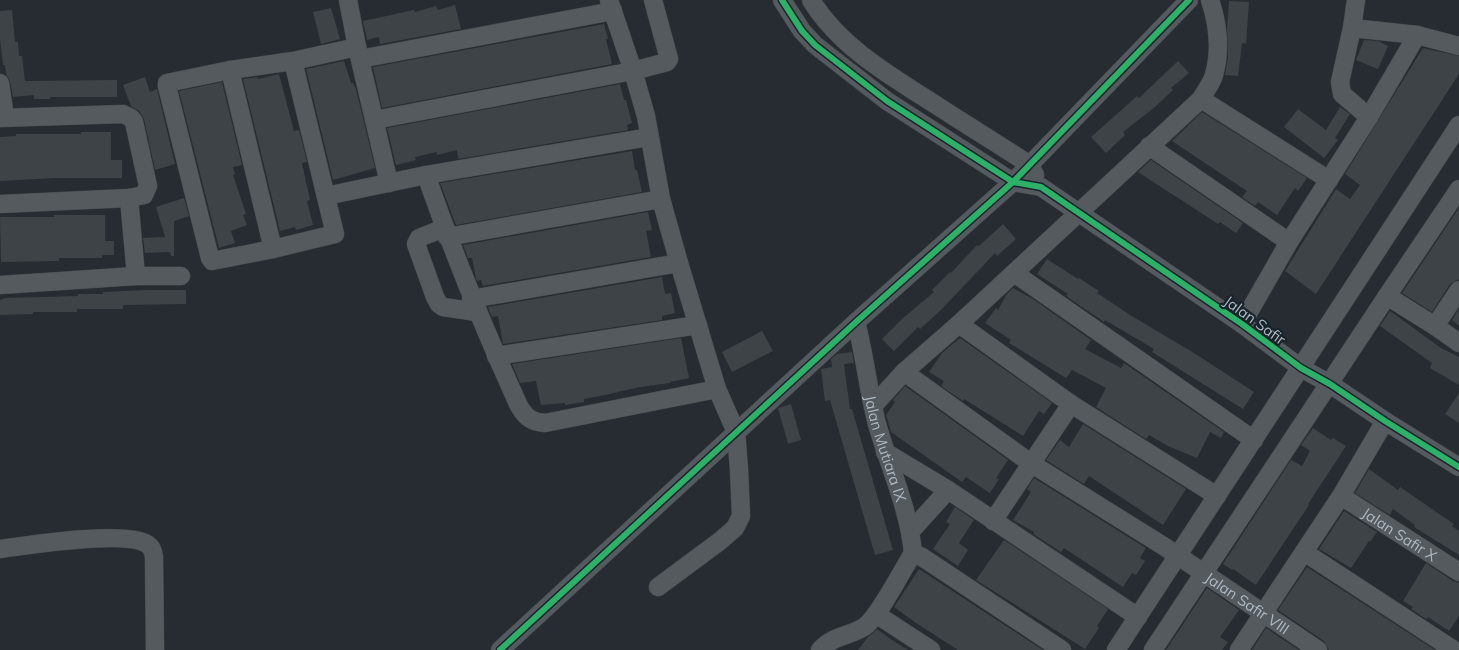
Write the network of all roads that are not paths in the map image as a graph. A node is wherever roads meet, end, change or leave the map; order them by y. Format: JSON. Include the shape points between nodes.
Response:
{"nodes":[{"id":1,"x":348,"y":0,"type":"edge"},
{"id":2,"x":653,"y":0,"type":"edge"},
{"id":3,"x":782,"y":0,"type":"edge"},
{"id":4,"x":811,"y":0,"type":"edge"},
{"id":5,"x":1189,"y":0,"type":"edge"},
{"id":6,"x":1210,"y":0,"type":"edge"},
{"id":7,"x":1356,"y":0,"type":"edge"},
{"id":8,"x":611,"y":5,"type":"edge"},
{"id":9,"x":1352,"y":28,"type":"junction"},
{"id":10,"x":1417,"y":35,"type":"junction"},
{"id":11,"x":1459,"y":46,"type":"edge"},
{"id":12,"x":358,"y":53,"type":"junction"},
{"id":13,"x":293,"y":60,"type":"junction"},
{"id":14,"x":230,"y":70,"type":"junction"},
{"id":15,"x":633,"y":71,"type":"junction"},
{"id":16,"x":0,"y":84,"type":"edge"},
{"id":17,"x":1201,"y":99,"type":"junction"},
{"id":18,"x":2,"y":117,"type":"edge"},
{"id":19,"x":1369,"y":117,"type":"junction"},
{"id":20,"x":374,"y":120,"type":"junction"},
{"id":21,"x":1458,"y":128,"type":"edge"},
{"id":22,"x":649,"y":137,"type":"junction"},
{"id":23,"x":1149,"y":146,"type":"junction"},
{"id":24,"x":1030,"y":165,"type":"junction"},
{"id":25,"x":426,"y":175,"type":"junction"},
{"id":26,"x":1329,"y":180,"type":"junction"},
{"id":27,"x":1013,"y":182,"type":"junction"},
{"id":28,"x":389,"y":183,"type":"junction"},
{"id":29,"x":1041,"y":187,"type":"junction"},
{"id":30,"x":1459,"y":189,"type":"edge"},
{"id":31,"x":326,"y":196,"type":"junction"},
{"id":32,"x":129,"y":198,"type":"junction"},
{"id":33,"x":661,"y":199,"type":"junction"},
{"id":34,"x":0,"y":204,"type":"edge"},
{"id":35,"x":1079,"y":212,"type":"junction"},
{"id":36,"x":446,"y":233,"type":"junction"},
{"id":37,"x":1289,"y":242,"type":"junction"},
{"id":38,"x":273,"y":249,"type":"junction"},
{"id":39,"x":679,"y":263,"type":"junction"},
{"id":40,"x":1014,"y":273,"type":"junction"},
{"id":41,"x":136,"y":276,"type":"junction"},
{"id":42,"x":181,"y":276,"type":"dead end"},
{"id":43,"x":0,"y":285,"type":"edge"},
{"id":44,"x":1459,"y":290,"type":"edge"},
{"id":45,"x":1387,"y":296,"type":"junction"},
{"id":46,"x":474,"y":306,"type":"junction"},
{"id":47,"x":856,"y":322,"type":"junction"},
{"id":48,"x":959,"y":324,"type":"junction"},
{"id":49,"x":1242,"y":324,"type":"junction"},
{"id":50,"x":698,"y":325,"type":"junction"},
{"id":51,"x":1435,"y":326,"type":"junction"},
{"id":52,"x":1459,"y":343,"type":"edge"},
{"id":53,"x":496,"y":356,"type":"junction"},
{"id":54,"x":1301,"y":368,"type":"junction"},
{"id":55,"x":904,"y":372,"type":"junction"},
{"id":56,"x":1330,"y":384,"type":"junction"},
{"id":57,"x":717,"y":389,"type":"junction"},
{"id":58,"x":1071,"y":404,"type":"junction"},
{"id":59,"x":872,"y":406,"type":"junction"},
{"id":60,"x":1385,"y":421,"type":"junction"},
{"id":61,"x":736,"y":432,"type":"junction"},
{"id":62,"x":1254,"y":440,"type":"junction"},
{"id":63,"x":885,"y":452,"type":"junction"},
{"id":64,"x":1032,"y":464,"type":"junction"},
{"id":65,"x":1459,"y":467,"type":"edge"},
{"id":66,"x":948,"y":490,"type":"junction"},
{"id":67,"x":1217,"y":496,"type":"junction"},
{"id":68,"x":1341,"y":496,"type":"junction"},
{"id":69,"x":993,"y":521,"type":"junction"},
{"id":70,"x":911,"y":531,"type":"junction"},
{"id":71,"x":0,"y":549,"type":"edge"},
{"id":72,"x":1304,"y":552,"type":"junction"},
{"id":73,"x":913,"y":553,"type":"junction"},
{"id":74,"x":1177,"y":555,"type":"junction"},
{"id":75,"x":1459,"y":572,"type":"edge"},
{"id":76,"x":1204,"y":574,"type":"junction"},
{"id":77,"x":658,"y":588,"type":"dead end"},
{"id":78,"x":1264,"y":613,"type":"junction"},
{"id":79,"x":876,"y":614,"type":"junction"},
{"id":80,"x":1138,"y":617,"type":"junction"},
{"id":81,"x":1459,"y":644,"type":"edge"},
{"id":82,"x":156,"y":650,"type":"edge"},
{"id":83,"x":500,"y":650,"type":"edge"},
{"id":84,"x":820,"y":650,"type":"edge"},
{"id":85,"x":931,"y":650,"type":"edge"},
{"id":86,"x":1062,"y":650,"type":"edge"},
{"id":87,"x":1116,"y":650,"type":"edge"},
{"id":88,"x":1154,"y":650,"type":"edge"},
{"id":89,"x":1239,"y":650,"type":"edge"},
{"id":90,"x":1318,"y":650,"type":"edge"},
{"id":91,"x":1455,"y":650,"type":"edge"}],
"edges":[{"from":1,"to":12,"type":"street"},
{"from":2,"to":15,"type":"street","via":[[668,60]]},
{"from":3,"to":27,"type":"street","via":[[802,31],[816,45],[887,101]]},
{"from":4,"to":24,"type":"street","via":[[837,33],[862,55]]},
{"from":5,"to":24,"type":"street"},
{"from":6,"to":17,"type":"street","via":[[1218,51],[1214,76]]},
{"from":7,"to":9,"type":"street"},
{"from":8,"to":12,"type":"street"},
{"from":8,"to":15,"type":"street"},
{"from":9,"to":10,"type":"street"},
{"from":9,"to":19,"type":"street","via":[[1340,82],[1342,94]]},
{"from":10,"to":11,"type":"street"},
{"from":10,"to":19,"type":"street"},
{"from":12,"to":13,"type":"street"},
{"from":12,"to":20,"type":"street"},
{"from":13,"to":14,"type":"street"},
{"from":13,"to":31,"type":"street"},
{"from":14,"to":38,"type":"street"},
{"from":14,"to":38,"type":"street","via":[[170,81],[167,86],[211,260]]},
{"from":15,"to":20,"type":"street"},
{"from":15,"to":22,"type":"street"},
{"from":16,"to":18,"type":"street"},
{"from":17,"to":23,"type":"street"},
{"from":17,"to":26,"type":"street"},
{"from":18,"to":32,"type":"street","via":[[128,115],[134,122],[148,186],[144,195]]},
{"from":19,"to":26,"type":"street"},
{"from":20,"to":28,"type":"street"},
{"from":21,"to":54,"type":"street"},
{"from":22,"to":25,"type":"street"},
{"from":22,"to":33,"type":"street"},
{"from":23,"to":35,"type":"street"},
{"from":23,"to":37,"type":"street"},
{"from":24,"to":27,"type":"street"},
{"from":24,"to":29,"type":"street"},
{"from":25,"to":28,"type":"street"},
{"from":25,"to":36,"type":"street"},
{"from":26,"to":37,"type":"street"},
{"from":27,"to":29,"type":"street"},
{"from":27,"to":47,"type":"street"},
{"from":28,"to":31,"type":"street"},
{"from":29,"to":35,"type":"street","name":"Jalan Safir"},
{"from":30,"to":45,"type":"street"},
{"from":31,"to":38,"type":"street","via":[[335,234]]},
{"from":32,"to":34,"type":"street"},
{"from":32,"to":41,"type":"street"},
{"from":33,"to":36,"type":"street"},
{"from":33,"to":39,"type":"street"},
{"from":35,"to":40,"type":"street"},
{"from":35,"to":49,"type":"street","name":"Jalan Safir"},
{"from":36,"to":46,"type":"street"},
{"from":36,"to":46,"type":"street","via":[[419,238],[416,244],[432,289],[443,307]]},
{"from":37,"to":49,"type":"street"},
{"from":39,"to":46,"type":"street"},
{"from":39,"to":50,"type":"street"},
{"from":40,"to":48,"type":"street"},
{"from":40,"to":62,"type":"street"},
{"from":41,"to":42,"type":"street"},
{"from":41,"to":43,"type":"street"},
{"from":44,"to":51,"type":"street"},
{"from":45,"to":51,"type":"street"},
{"from":45,"to":56,"type":"street"},
{"from":46,"to":53,"type":"street"},
{"from":47,"to":59,"type":"street","name":"Jalan Mutiara IX"},
{"from":47,"to":61,"type":"street"},
{"from":48,"to":55,"type":"street"},
{"from":48,"to":58,"type":"street"},
{"from":49,"to":54,"type":"street","name":"Jalan Safir"},
{"from":50,"to":53,"type":"street"},
{"from":50,"to":57,"type":"street"},
{"from":51,"to":52,"type":"street"},
{"from":53,"to":57,"type":"street","via":[[524,416],[537,423]]},
{"from":54,"to":56,"type":"street","name":"Jalan Safir"},
{"from":54,"to":62,"type":"street"},
{"from":55,"to":59,"type":"street"},
{"from":55,"to":64,"type":"street","name":"Jalan Safir VIII"},
{"from":56,"to":60,"type":"street","name":"Jalan Safir"},
{"from":56,"to":76,"type":"street"},
{"from":57,"to":61,"type":"street"},
{"from":58,"to":64,"type":"street"},
{"from":58,"to":67,"type":"street"},
{"from":59,"to":63,"type":"street","name":"Jalan Mutiara IX"},
{"from":60,"to":65,"type":"street","name":"Jalan Safir"},
{"from":60,"to":68,"type":"street"},
{"from":61,"to":77,"type":"street","via":[[741,507],[738,522],[720,541]]},
{"from":61,"to":83,"type":"street"},
{"from":62,"to":67,"type":"street"},
{"from":63,"to":66,"type":"street"},
{"from":63,"to":70,"type":"street","name":"Jalan Mutiara IX"},
{"from":64,"to":69,"type":"street"},
{"from":64,"to":74,"type":"street","name":"Jalan Safir VIII"},
{"from":66,"to":69,"type":"street"},
{"from":66,"to":70,"type":"street"},
{"from":67,"to":74,"type":"street"},
{"from":68,"to":72,"type":"street"},
{"from":68,"to":75,"type":"street","name":"Jalan Safir X"},
{"from":69,"to":80,"type":"street"},
{"from":70,"to":73,"type":"street","name":"Jalan Mutiara IX"},
{"from":71,"to":82,"type":"street","via":[[102,538],[136,540],[149,545],[154,557]]},
{"from":72,"to":78,"type":"street"},
{"from":72,"to":91,"type":"street"},
{"from":73,"to":79,"type":"street"},
{"from":73,"to":86,"type":"street"},
{"from":74,"to":76,"type":"street","name":"Jalan Safir VIII"},
{"from":74,"to":80,"type":"street"},
{"from":76,"to":78,"type":"street","name":"Jalan Safir VIII"},
{"from":76,"to":88,"type":"street"},
{"from":78,"to":89,"type":"street"},
{"from":78,"to":90,"type":"street","name":"Jalan Safir VIII"},
{"from":79,"to":84,"type":"street","via":[[865,626],[833,640]]},
{"from":79,"to":85,"type":"street"},
{"from":80,"to":87,"type":"street"},
{"from":81,"to":91,"type":"street"}]}
